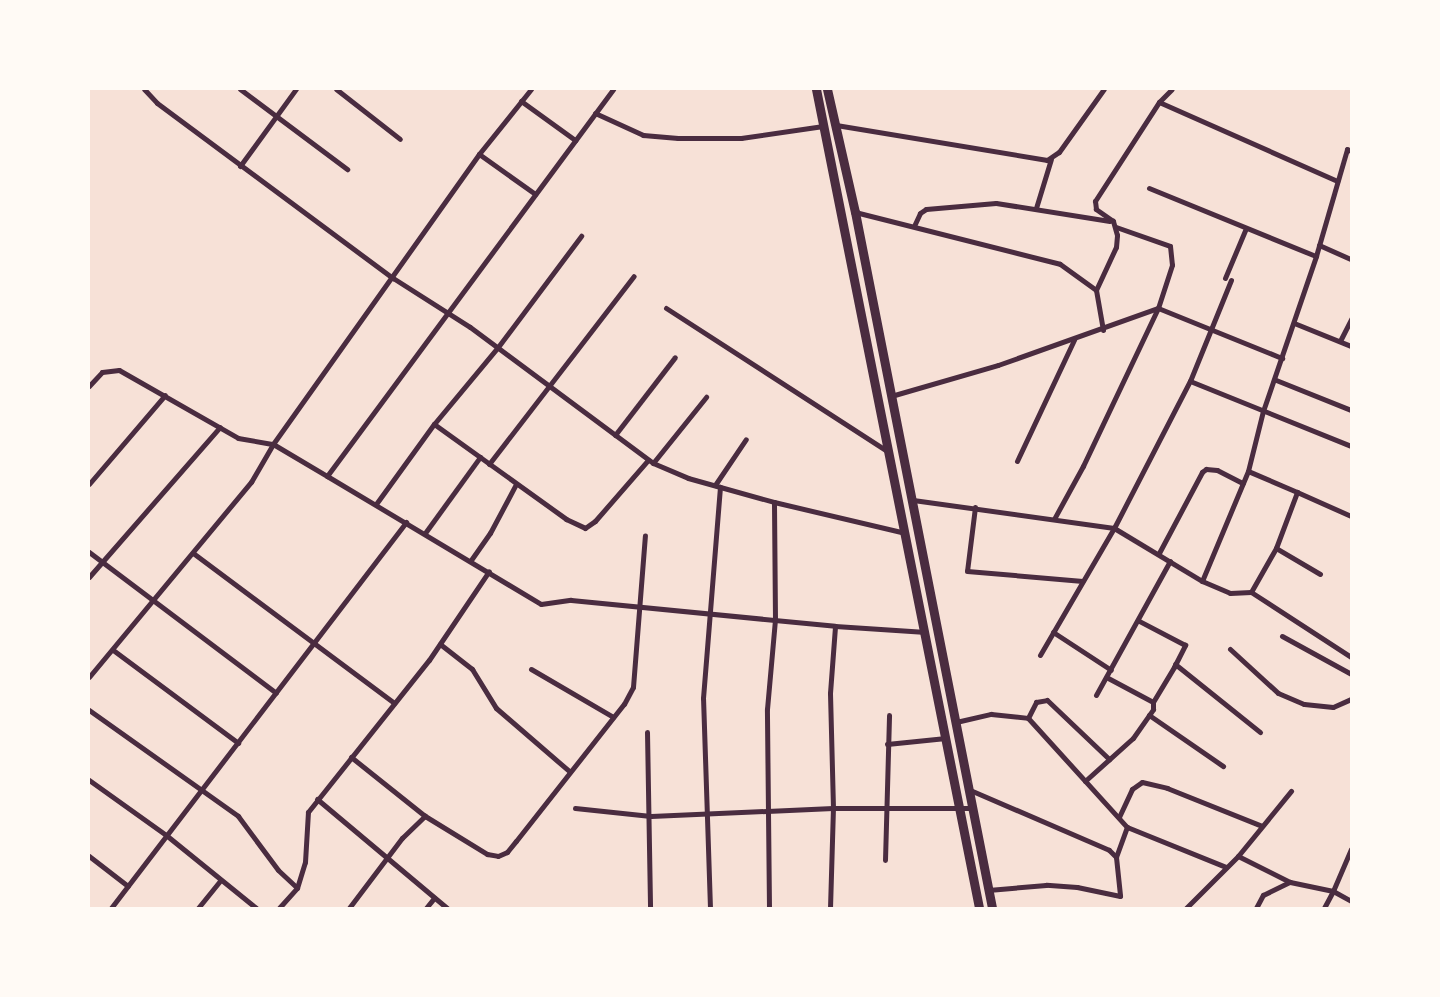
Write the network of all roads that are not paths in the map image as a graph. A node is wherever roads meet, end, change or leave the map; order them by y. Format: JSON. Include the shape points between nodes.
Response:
{"nodes":[{"id":1,"x":144,"y":89,"type":"edge"},
{"id":2,"x":240,"y":89,"type":"edge"},
{"id":3,"x":296,"y":89,"type":"edge"},
{"id":4,"x":336,"y":89,"type":"edge"},
{"id":5,"x":531,"y":89,"type":"edge"},
{"id":6,"x":613,"y":89,"type":"edge"},
{"id":7,"x":816,"y":89,"type":"edge"},
{"id":8,"x":827,"y":89,"type":"edge"},
{"id":9,"x":1104,"y":89,"type":"edge"},
{"id":10,"x":1172,"y":89,"type":"edge"},
{"id":11,"x":521,"y":101,"type":"junction"},
{"id":12,"x":1159,"y":102,"type":"junction"},
{"id":13,"x":595,"y":113,"type":"junction"},
{"id":14,"x":277,"y":115,"type":"junction"},
{"id":15,"x":836,"y":125,"type":"junction"},
{"id":16,"x":823,"y":126,"type":"junction"},
{"id":17,"x":400,"y":138,"type":"dead end"},
{"id":18,"x":575,"y":140,"type":"junction"},
{"id":19,"x":1351,"y":150,"type":"edge"},
{"id":20,"x":479,"y":154,"type":"junction"},
{"id":21,"x":1051,"y":159,"type":"junction"},
{"id":22,"x":240,"y":166,"type":"junction"},
{"id":23,"x":347,"y":169,"type":"dead end"},
{"id":24,"x":1337,"y":181,"type":"junction"},
{"id":25,"x":1149,"y":188,"type":"dead end"},
{"id":26,"x":535,"y":194,"type":"junction"},
{"id":27,"x":1036,"y":208,"type":"junction"},
{"id":28,"x":855,"y":212,"type":"junction"},
{"id":29,"x":1114,"y":224,"type":"junction"},
{"id":30,"x":914,"y":226,"type":"junction"},
{"id":31,"x":1246,"y":228,"type":"junction"},
{"id":32,"x":581,"y":236,"type":"dead end"},
{"id":33,"x":1319,"y":245,"type":"junction"},
{"id":34,"x":1316,"y":256,"type":"junction"},
{"id":35,"x":1351,"y":259,"type":"edge"},
{"id":36,"x":634,"y":276,"type":"dead end"},
{"id":37,"x":392,"y":278,"type":"junction"},
{"id":38,"x":1096,"y":290,"type":"junction"},
{"id":39,"x":666,"y":308,"type":"dead end"},
{"id":40,"x":1158,"y":308,"type":"junction"},
{"id":41,"x":447,"y":312,"type":"junction"},
{"id":42,"x":1351,"y":319,"type":"edge"},
{"id":43,"x":1294,"y":323,"type":"junction"},
{"id":44,"x":1103,"y":330,"type":"junction"},
{"id":45,"x":1210,"y":331,"type":"junction"},
{"id":46,"x":1074,"y":340,"type":"junction"},
{"id":47,"x":1340,"y":341,"type":"junction"},
{"id":48,"x":1351,"y":346,"type":"edge"},
{"id":49,"x":498,"y":347,"type":"junction"},
{"id":50,"x":675,"y":357,"type":"dead end"},
{"id":51,"x":1282,"y":358,"type":"junction"},
{"id":52,"x":1276,"y":380,"type":"junction"},
{"id":53,"x":1190,"y":381,"type":"junction"},
{"id":54,"x":89,"y":386,"type":"edge"},
{"id":55,"x":550,"y":386,"type":"junction"},
{"id":56,"x":165,"y":394,"type":"junction"},
{"id":57,"x":891,"y":396,"type":"junction"},
{"id":58,"x":706,"y":397,"type":"dead end"},
{"id":59,"x":1351,"y":410,"type":"edge"},
{"id":60,"x":1263,"y":411,"type":"junction"},
{"id":61,"x":434,"y":424,"type":"junction"},
{"id":62,"x":220,"y":427,"type":"junction"},
{"id":63,"x":615,"y":435,"type":"junction"},
{"id":64,"x":746,"y":439,"type":"dead end"},
{"id":65,"x":274,"y":444,"type":"junction"},
{"id":66,"x":1351,"y":446,"type":"edge"},
{"id":67,"x":888,"y":452,"type":"junction"},
{"id":68,"x":480,"y":457,"type":"junction"},
{"id":69,"x":648,"y":460,"type":"junction"},
{"id":70,"x":1016,"y":460,"type":"dead end"},
{"id":71,"x":653,"y":463,"type":"junction"},
{"id":72,"x":489,"y":464,"type":"junction"},
{"id":73,"x":1248,"y":471,"type":"junction"},
{"id":74,"x":327,"y":476,"type":"junction"},
{"id":75,"x":1243,"y":483,"type":"junction"},
{"id":76,"x":89,"y":484,"type":"edge"},
{"id":77,"x":516,"y":484,"type":"junction"},
{"id":78,"x":718,"y":486,"type":"junction"},
{"id":79,"x":1297,"y":492,"type":"junction"},
{"id":80,"x":912,"y":500,"type":"junction"},
{"id":81,"x":774,"y":502,"type":"junction"},
{"id":82,"x":376,"y":504,"type":"junction"},
{"id":83,"x":975,"y":507,"type":"junction"},
{"id":84,"x":1351,"y":516,"type":"edge"},
{"id":85,"x":1054,"y":520,"type":"junction"},
{"id":86,"x":406,"y":522,"type":"junction"},
{"id":87,"x":1114,"y":528,"type":"junction"},
{"id":88,"x":425,"y":533,"type":"junction"},
{"id":89,"x":905,"y":533,"type":"junction"},
{"id":90,"x":645,"y":535,"type":"dead end"},
{"id":91,"x":1276,"y":548,"type":"junction"},
{"id":92,"x":89,"y":552,"type":"edge"},
{"id":93,"x":192,"y":553,"type":"junction"},
{"id":94,"x":1160,"y":553,"type":"junction"},
{"id":95,"x":471,"y":560,"type":"junction"},
{"id":96,"x":101,"y":561,"type":"junction"},
{"id":97,"x":1170,"y":561,"type":"junction"},
{"id":98,"x":489,"y":571,"type":"junction"},
{"id":99,"x":1320,"y":574,"type":"dead end"},
{"id":100,"x":89,"y":577,"type":"edge"},
{"id":101,"x":1202,"y":580,"type":"junction"},
{"id":102,"x":1083,"y":581,"type":"junction"},
{"id":103,"x":1251,"y":592,"type":"junction"},
{"id":104,"x":153,"y":602,"type":"junction"},
{"id":105,"x":640,"y":607,"type":"junction"},
{"id":106,"x":708,"y":613,"type":"junction"},
{"id":107,"x":775,"y":619,"type":"junction"},
{"id":108,"x":1139,"y":621,"type":"junction"},
{"id":109,"x":835,"y":626,"type":"junction"},
{"id":110,"x":926,"y":632,"type":"junction"},
{"id":111,"x":1053,"y":632,"type":"junction"},
{"id":112,"x":1282,"y":636,"type":"dead end"},
{"id":113,"x":314,"y":643,"type":"junction"},
{"id":114,"x":440,"y":644,"type":"junction"},
{"id":115,"x":1230,"y":649,"type":"dead end"},
{"id":116,"x":113,"y":650,"type":"junction"},
{"id":117,"x":1040,"y":655,"type":"dead end"},
{"id":118,"x":1351,"y":657,"type":"edge"},
{"id":119,"x":1175,"y":664,"type":"junction"},
{"id":120,"x":531,"y":669,"type":"dead end"},
{"id":121,"x":1111,"y":670,"type":"junction"},
{"id":122,"x":1351,"y":674,"type":"edge"},
{"id":123,"x":89,"y":678,"type":"edge"},
{"id":124,"x":1108,"y":678,"type":"junction"},
{"id":125,"x":276,"y":693,"type":"junction"},
{"id":126,"x":1096,"y":695,"type":"dead end"},
{"id":127,"x":1351,"y":699,"type":"edge"},
{"id":128,"x":394,"y":702,"type":"junction"},
{"id":129,"x":1153,"y":702,"type":"junction"},
{"id":130,"x":89,"y":710,"type":"edge"},
{"id":131,"x":889,"y":715,"type":"dead end"},
{"id":132,"x":1149,"y":715,"type":"junction"},
{"id":133,"x":613,"y":718,"type":"junction"},
{"id":134,"x":1028,"y":718,"type":"junction"},
{"id":135,"x":956,"y":722,"type":"junction"},
{"id":136,"x":647,"y":732,"type":"dead end"},
{"id":137,"x":1260,"y":732,"type":"dead end"},
{"id":138,"x":946,"y":738,"type":"junction"},
{"id":139,"x":238,"y":743,"type":"junction"},
{"id":140,"x":887,"y":744,"type":"junction"},
{"id":141,"x":351,"y":757,"type":"junction"},
{"id":142,"x":1109,"y":759,"type":"junction"},
{"id":143,"x":1224,"y":766,"type":"dead end"},
{"id":144,"x":569,"y":771,"type":"junction"},
{"id":145,"x":89,"y":780,"type":"edge"},
{"id":146,"x":1085,"y":781,"type":"junction"},
{"id":147,"x":203,"y":789,"type":"junction"},
{"id":148,"x":970,"y":790,"type":"junction"},
{"id":149,"x":1291,"y":791,"type":"dead end"},
{"id":150,"x":317,"y":799,"type":"junction"},
{"id":151,"x":575,"y":808,"type":"dead end"},
{"id":152,"x":833,"y":808,"type":"junction"},
{"id":153,"x":960,"y":808,"type":"junction"},
{"id":154,"x":973,"y":808,"type":"junction"},
{"id":155,"x":888,"y":809,"type":"junction"},
{"id":156,"x":771,"y":813,"type":"junction"},
{"id":157,"x":708,"y":815,"type":"junction"},
{"id":158,"x":425,"y":816,"type":"junction"},
{"id":159,"x":651,"y":816,"type":"junction"},
{"id":160,"x":1118,"y":817,"type":"junction"},
{"id":161,"x":1262,"y":826,"type":"junction"},
{"id":162,"x":1127,"y":827,"type":"junction"},
{"id":163,"x":166,"y":835,"type":"junction"},
{"id":164,"x":1351,"y":850,"type":"edge"},
{"id":165,"x":89,"y":856,"type":"edge"},
{"id":166,"x":1238,"y":856,"type":"junction"},
{"id":167,"x":1116,"y":857,"type":"junction"},
{"id":168,"x":385,"y":858,"type":"junction"},
{"id":169,"x":885,"y":860,"type":"dead end"},
{"id":170,"x":1226,"y":867,"type":"junction"},
{"id":171,"x":221,"y":880,"type":"junction"},
{"id":172,"x":1290,"y":882,"type":"junction"},
{"id":173,"x":128,"y":886,"type":"junction"},
{"id":174,"x":297,"y":888,"type":"junction"},
{"id":175,"x":988,"y":890,"type":"junction"},
{"id":176,"x":1333,"y":891,"type":"junction"},
{"id":177,"x":434,"y":898,"type":"junction"},
{"id":178,"x":1351,"y":901,"type":"edge"},
{"id":179,"x":111,"y":908,"type":"edge"},
{"id":180,"x":198,"y":908,"type":"edge"},
{"id":181,"x":256,"y":908,"type":"edge"},
{"id":182,"x":279,"y":908,"type":"edge"},
{"id":183,"x":349,"y":908,"type":"edge"},
{"id":184,"x":426,"y":908,"type":"edge"},
{"id":185,"x":447,"y":908,"type":"edge"},
{"id":186,"x":650,"y":908,"type":"edge"},
{"id":187,"x":710,"y":908,"type":"edge"},
{"id":188,"x":769,"y":908,"type":"edge"},
{"id":189,"x":830,"y":908,"type":"edge"},
{"id":190,"x":979,"y":908,"type":"edge"},
{"id":191,"x":992,"y":908,"type":"edge"},
{"id":192,"x":1186,"y":908,"type":"edge"},
{"id":193,"x":1256,"y":908,"type":"edge"},
{"id":194,"x":1324,"y":908,"type":"edge"}],
"edges":[{"from":1,"to":22,"type":"street"},
{"from":2,"to":14,"type":"street"},
{"from":3,"to":14,"type":"street"},
{"from":4,"to":17,"type":"street"},
{"from":5,"to":11,"type":"street"},
{"from":6,"to":13,"type":"street"},
{"from":7,"to":16,"type":"highway"},
{"from":8,"to":15,"type":"highway"},
{"from":9,"to":21,"type":"street"},
{"from":10,"to":12,"type":"street"},
{"from":11,"to":18,"type":"street"},
{"from":11,"to":20,"type":"street"},
{"from":12,"to":24,"type":"street"},
{"from":12,"to":29,"type":"street","via":[[1095,202],[1096,209]]},
{"from":13,"to":16,"type":"street","via":[[643,135],[678,138],[741,138]]},
{"from":13,"to":18,"type":"street"},
{"from":14,"to":22,"type":"street"},
{"from":14,"to":23,"type":"street"},
{"from":15,"to":21,"type":"street","via":[[1032,159]]},
{"from":15,"to":28,"type":"highway"},
{"from":16,"to":67,"type":"highway"},
{"from":18,"to":26,"type":"street"},
{"from":19,"to":24,"type":"street","via":[[1347,149]]},
{"from":20,"to":26,"type":"street"},
{"from":20,"to":37,"type":"street"},
{"from":21,"to":27,"type":"street"},
{"from":22,"to":37,"type":"street"},
{"from":24,"to":33,"type":"street"},
{"from":25,"to":31,"type":"street"},
{"from":26,"to":41,"type":"street"},
{"from":27,"to":29,"type":"street"},
{"from":27,"to":30,"type":"street","via":[[996,203],[935,208],[920,212]]},
{"from":28,"to":30,"type":"street"},
{"from":28,"to":57,"type":"highway"},
{"from":29,"to":38,"type":"street","via":[[1116,247]]},
{"from":29,"to":40,"type":"street","via":[[1170,246],[1172,265]]},
{"from":30,"to":38,"type":"street","via":[[1060,264]]},
{"from":31,"to":34,"type":"street"},
{"from":31,"to":45,"type":"street"},
{"from":32,"to":49,"type":"street"},
{"from":33,"to":34,"type":"street"},
{"from":33,"to":35,"type":"street"},
{"from":34,"to":43,"type":"street"},
{"from":36,"to":55,"type":"street"},
{"from":37,"to":41,"type":"street"},
{"from":37,"to":65,"type":"street"},
{"from":38,"to":44,"type":"street"},
{"from":39,"to":67,"type":"street"},
{"from":40,"to":44,"type":"street"},
{"from":40,"to":45,"type":"street"},
{"from":40,"to":85,"type":"street"},
{"from":41,"to":49,"type":"street"},
{"from":41,"to":74,"type":"street"},
{"from":42,"to":47,"type":"street"},
{"from":43,"to":47,"type":"street"},
{"from":43,"to":51,"type":"street"},
{"from":44,"to":46,"type":"street"},
{"from":45,"to":51,"type":"street"},
{"from":45,"to":53,"type":"street"},
{"from":46,"to":57,"type":"street"},
{"from":46,"to":70,"type":"street"},
{"from":47,"to":48,"type":"street"},
{"from":49,"to":55,"type":"street"},
{"from":49,"to":61,"type":"street"},
{"from":50,"to":63,"type":"street"},
{"from":51,"to":52,"type":"street"},
{"from":52,"to":59,"type":"street"},
{"from":52,"to":60,"type":"street"},
{"from":53,"to":60,"type":"street"},
{"from":53,"to":87,"type":"street"},
{"from":54,"to":56,"type":"street","via":[[102,372],[119,370]]},
{"from":55,"to":63,"type":"street"},
{"from":55,"to":72,"type":"street"},
{"from":56,"to":62,"type":"street"},
{"from":56,"to":76,"type":"street"},
{"from":57,"to":80,"type":"highway"},
{"from":58,"to":71,"type":"street"},
{"from":60,"to":66,"type":"street"},
{"from":60,"to":73,"type":"street"},
{"from":61,"to":68,"type":"street"},
{"from":61,"to":82,"type":"street"},
{"from":62,"to":65,"type":"street","via":[[238,438]]},
{"from":62,"to":96,"type":"street"},
{"from":63,"to":69,"type":"street"},
{"from":64,"to":78,"type":"street"},
{"from":65,"to":74,"type":"street"},
{"from":65,"to":93,"type":"street","via":[[251,482]]},
{"from":67,"to":89,"type":"highway"},
{"from":68,"to":72,"type":"street"},
{"from":68,"to":88,"type":"street"},
{"from":69,"to":71,"type":"street"},
{"from":69,"to":77,"type":"street","via":[[595,521],[585,528],[573,524]]},
{"from":71,"to":78,"type":"street"},
{"from":72,"to":77,"type":"street"},
{"from":73,"to":75,"type":"street"},
{"from":73,"to":79,"type":"street"},
{"from":74,"to":82,"type":"street"},
{"from":75,"to":94,"type":"street","via":[[1217,470],[1202,472]]},
{"from":75,"to":101,"type":"street"},
{"from":77,"to":95,"type":"street"},
{"from":78,"to":81,"type":"street"},
{"from":78,"to":106,"type":"street"},
{"from":79,"to":84,"type":"street"},
{"from":79,"to":91,"type":"street"},
{"from":80,"to":83,"type":"street"},
{"from":80,"to":135,"type":"highway"},
{"from":81,"to":89,"type":"street"},
{"from":81,"to":107,"type":"street"},
{"from":82,"to":86,"type":"street"},
{"from":83,"to":85,"type":"street"},
{"from":83,"to":102,"type":"street","via":[[966,571]]},
{"from":85,"to":87,"type":"street"},
{"from":86,"to":88,"type":"street"},
{"from":86,"to":113,"type":"street"},
{"from":87,"to":94,"type":"street"},
{"from":87,"to":102,"type":"street"},
{"from":88,"to":95,"type":"street"},
{"from":89,"to":110,"type":"highway"},
{"from":90,"to":105,"type":"street"},
{"from":91,"to":99,"type":"street"},
{"from":91,"to":103,"type":"street"},
{"from":92,"to":96,"type":"street"},
{"from":93,"to":104,"type":"street"},
{"from":93,"to":113,"type":"street"},
{"from":94,"to":97,"type":"street"},
{"from":95,"to":98,"type":"street"},
{"from":96,"to":100,"type":"street"},
{"from":96,"to":104,"type":"street"},
{"from":97,"to":101,"type":"street"},
{"from":97,"to":108,"type":"street"},
{"from":98,"to":105,"type":"street","via":[[541,604],[571,600]]},
{"from":98,"to":114,"type":"street"},
{"from":101,"to":103,"type":"street","via":[[1230,593]]},
{"from":102,"to":111,"type":"street"},
{"from":103,"to":118,"type":"street"},
{"from":104,"to":116,"type":"street"},
{"from":104,"to":125,"type":"street"},
{"from":105,"to":106,"type":"street"},
{"from":105,"to":133,"type":"street","via":[[633,687]]},
{"from":106,"to":107,"type":"street"},
{"from":106,"to":157,"type":"street","via":[[703,698]]},
{"from":107,"to":109,"type":"street"},
{"from":107,"to":156,"type":"street","via":[[767,710]]},
{"from":108,"to":119,"type":"street","via":[[1185,645]]},
{"from":108,"to":121,"type":"street"},
{"from":109,"to":110,"type":"street"},
{"from":109,"to":152,"type":"street","via":[[830,694]]},
{"from":110,"to":138,"type":"highway"},
{"from":111,"to":117,"type":"street"},
{"from":111,"to":121,"type":"street"},
{"from":112,"to":122,"type":"street"},
{"from":113,"to":125,"type":"street"},
{"from":113,"to":128,"type":"street"},
{"from":114,"to":128,"type":"street"},
{"from":114,"to":144,"type":"street","via":[[472,669],[496,708]]},
{"from":115,"to":127,"type":"street","via":[[1262,681],[1295,700],[1333,707]]},
{"from":116,"to":123,"type":"street"},
{"from":116,"to":139,"type":"street"},
{"from":119,"to":129,"type":"street"},
{"from":119,"to":137,"type":"street"},
{"from":120,"to":133,"type":"street"},
{"from":121,"to":124,"type":"street"},
{"from":124,"to":126,"type":"street"},
{"from":124,"to":129,"type":"street"},
{"from":125,"to":139,"type":"street"},
{"from":128,"to":141,"type":"street"},
{"from":129,"to":132,"type":"street"},
{"from":130,"to":147,"type":"street"},
{"from":131,"to":140,"type":"street"},
{"from":132,"to":142,"type":"street","via":[[1133,738]]},
{"from":132,"to":143,"type":"street"},
{"from":133,"to":144,"type":"street"},
{"from":134,"to":135,"type":"street","via":[[991,714]]},
{"from":134,"to":142,"type":"street","via":[[1039,699],[1047,700]]},
{"from":134,"to":146,"type":"street"},
{"from":135,"to":148,"type":"highway"},
{"from":136,"to":159,"type":"street"},
{"from":138,"to":140,"type":"street"},
{"from":138,"to":153,"type":"highway"},
{"from":139,"to":147,"type":"street"},
{"from":140,"to":155,"type":"street"},
{"from":141,"to":150,"type":"street"},
{"from":141,"to":158,"type":"street"},
{"from":142,"to":146,"type":"street"},
{"from":144,"to":158,"type":"street","via":[[507,852],[498,856],[474,848]]},
{"from":145,"to":163,"type":"street"},
{"from":146,"to":160,"type":"street"},
{"from":147,"to":163,"type":"street"},
{"from":147,"to":174,"type":"street","via":[[238,816],[278,870]]},
{"from":148,"to":154,"type":"highway"},
{"from":148,"to":167,"type":"street","via":[[1109,850]]},
{"from":149,"to":161,"type":"street"},
{"from":150,"to":168,"type":"street"},
{"from":150,"to":174,"type":"street","via":[[305,821],[305,862]]},
{"from":151,"to":159,"type":"street"},
{"from":152,"to":155,"type":"street"},
{"from":152,"to":156,"type":"street"},
{"from":152,"to":189,"type":"street"},
{"from":153,"to":154,"type":"street"},
{"from":153,"to":155,"type":"street"},
{"from":153,"to":190,"type":"highway"},
{"from":154,"to":175,"type":"highway"},
{"from":155,"to":169,"type":"street"},
{"from":156,"to":157,"type":"street"},
{"from":156,"to":188,"type":"street"},
{"from":157,"to":159,"type":"street"},
{"from":157,"to":187,"type":"street"},
{"from":158,"to":168,"type":"street"},
{"from":159,"to":186,"type":"street"},
{"from":160,"to":161,"type":"street","via":[[1136,784],[1142,782],[1167,788]]},
{"from":160,"to":162,"type":"street"},
{"from":161,"to":166,"type":"street"},
{"from":162,"to":167,"type":"street"},
{"from":162,"to":170,"type":"street"},
{"from":163,"to":171,"type":"street"},
{"from":163,"to":173,"type":"street"},
{"from":164,"to":176,"type":"street"},
{"from":165,"to":173,"type":"street"},
{"from":166,"to":170,"type":"street"},
{"from":166,"to":172,"type":"street"},
{"from":167,"to":175,"type":"street","via":[[1120,896],[1077,887],[1046,885]]},
{"from":168,"to":177,"type":"street"},
{"from":168,"to":183,"type":"street"},
{"from":170,"to":192,"type":"street"},
{"from":171,"to":180,"type":"street"},
{"from":171,"to":181,"type":"street"},
{"from":172,"to":176,"type":"street"},
{"from":172,"to":193,"type":"street","via":[[1263,895]]},
{"from":173,"to":179,"type":"street"},
{"from":174,"to":182,"type":"street"},
{"from":175,"to":191,"type":"highway"},
{"from":176,"to":178,"type":"street"},
{"from":176,"to":194,"type":"street"},
{"from":177,"to":184,"type":"street"},
{"from":177,"to":185,"type":"street"}]}
